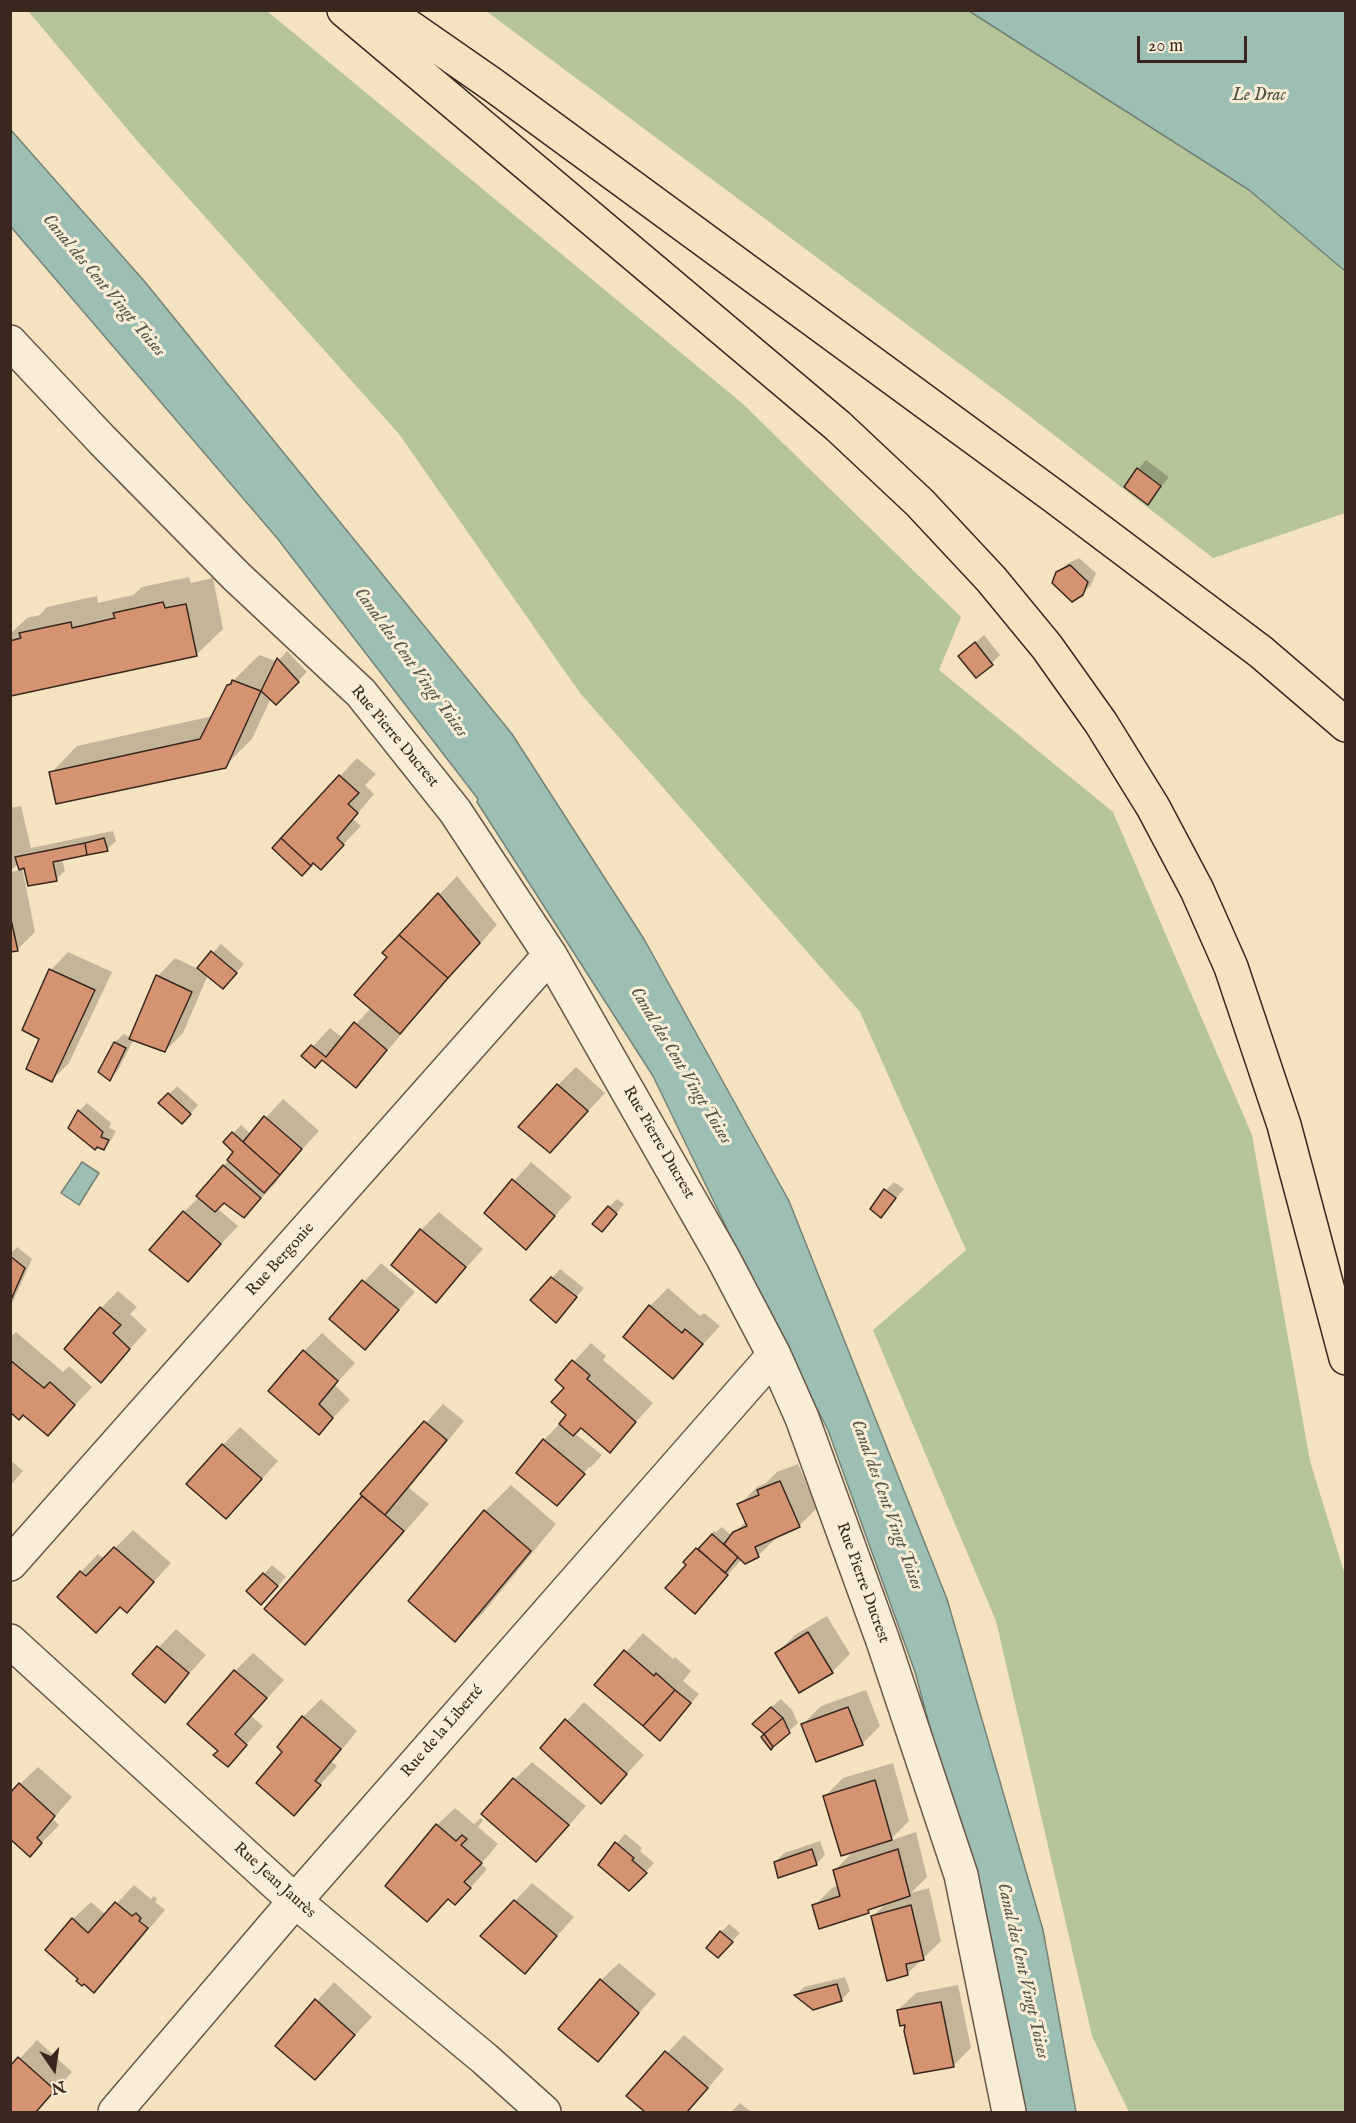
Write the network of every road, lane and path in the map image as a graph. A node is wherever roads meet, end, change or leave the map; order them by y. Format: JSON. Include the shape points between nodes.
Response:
{"nodes":[{"id":1,"x":344,"y":10,"type":"edge"},
{"id":2,"x":385,"y":10,"type":"edge"},
{"id":3,"x":10,"y":342,"type":"edge"},
{"id":4,"x":1346,"y":725,"type":"edge"},
{"id":5,"x":550,"y":955,"type":"junction"},
{"id":6,"x":774,"y":1355,"type":"junction"},
{"id":7,"x":1346,"y":1358,"type":"edge"},
{"id":8,"x":10,"y":1564,"type":"edge"},
{"id":9,"x":10,"y":1641,"type":"edge"},
{"id":10,"x":295,"y":1901,"type":"junction"},
{"id":11,"x":115,"y":2112,"type":"edge"},
{"id":12,"x":544,"y":2112,"type":"edge"},
{"id":13,"x":1009,"y":2112,"type":"edge"}],
"edges":[{"from":1,"to":7,"type":"highway","via":[[838,426],[920,503],[1047,647],[1101,723],[1153,807],[1197,890],[1231,967],[1284,1125]]},
{"from":2,"to":4,"type":"highway","via":[[503,92],[1055,497],[1261,652]]},
{"from":3,"to":5,"type":"street","name":"Rue Pierre Ducrest","via":[[236,576],[361,693],[455,811]]},
{"from":5,"to":6,"type":"street","name":"Rue Pierre Ducrest","via":[[723,1257]]},
{"from":5,"to":8,"type":"street","name":"Rue Bergonie"},
{"from":6,"to":10,"type":"street","name":"Rue de la Liberté"},
{"from":6,"to":13,"type":"street","name":"Rue Pierre Ducrest","via":[[802,1418],[883,1641],[961,1875]]},
{"from":9,"to":10,"type":"street","name":"Rue Jean Jaurès"},
{"from":10,"to":11,"type":"street","name":"Rue de la Liberté"},
{"from":10,"to":12,"type":"street","name":"Rue Jean Jaurès"}]}
